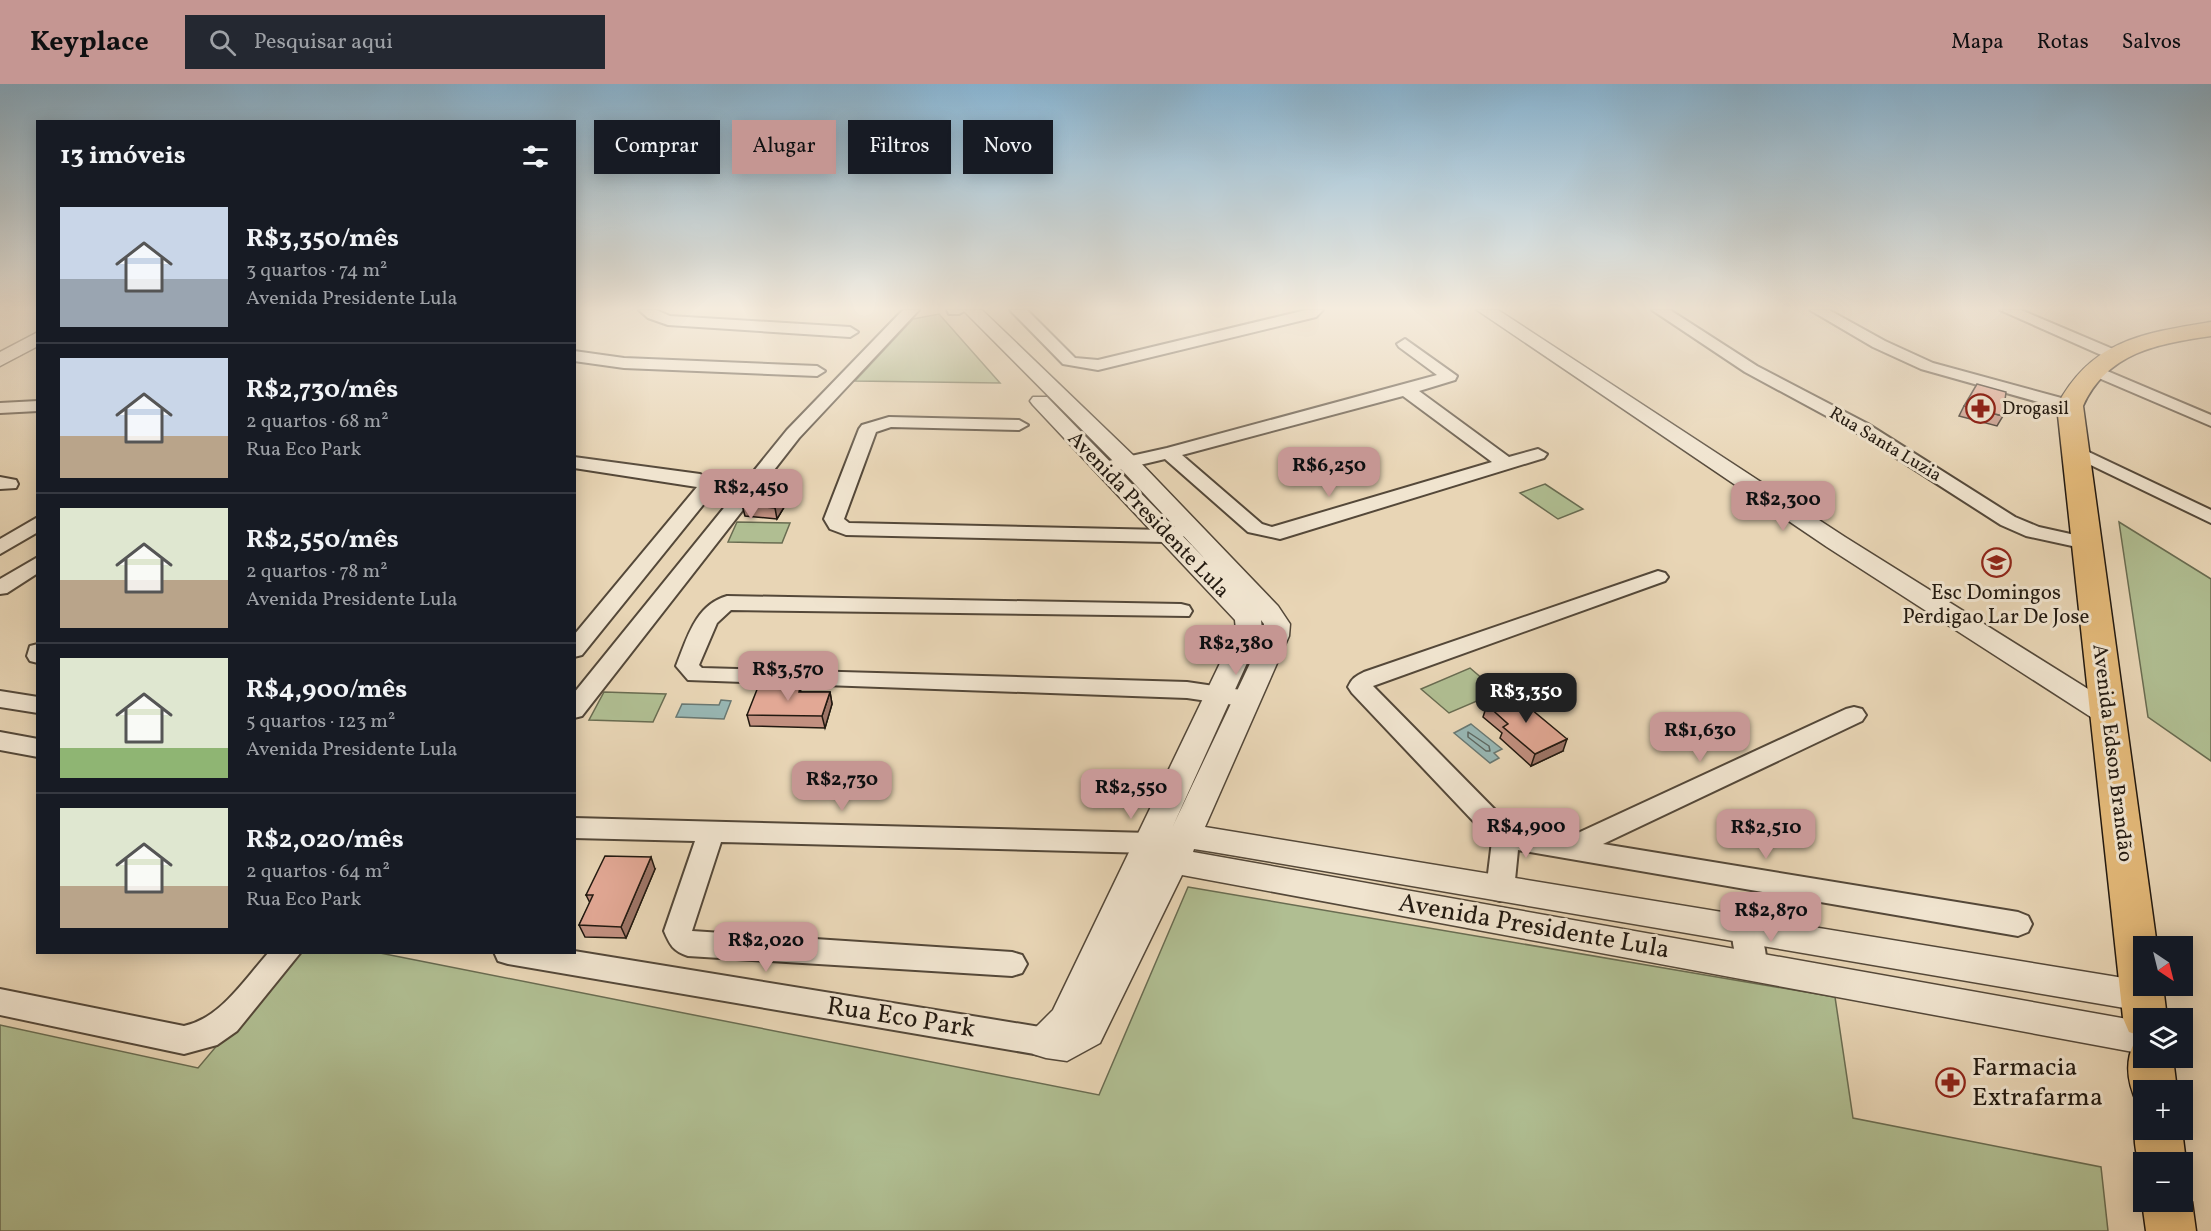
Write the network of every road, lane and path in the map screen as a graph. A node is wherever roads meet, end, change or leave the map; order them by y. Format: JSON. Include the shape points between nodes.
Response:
{"nodes":[{"id":1,"x":637,"y":364,"type":"edge"},
{"id":2,"x":860,"y":364,"type":"edge"},
{"id":3,"x":1013,"y":364,"type":"edge"},
{"id":4,"x":1432,"y":364,"type":"edge"},
{"id":5,"x":1567,"y":364,"type":"edge"},
{"id":6,"x":1743,"y":364,"type":"edge"},
{"id":7,"x":1922,"y":364,"type":"edge"},
{"id":8,"x":2102,"y":364,"type":"edge"},
{"id":9,"x":2093,"y":370,"type":"junction"},
{"id":10,"x":817,"y":371,"type":"dead end"},
{"id":11,"x":1406,"y":390,"type":"junction"},
{"id":12,"x":36,"y":406,"type":"edge"},
{"id":13,"x":2070,"y":406,"type":"junction"},
{"id":14,"x":0,"y":408,"type":"edge"},
{"id":15,"x":2211,"y":421,"type":"edge"},
{"id":16,"x":1019,"y":425,"type":"dead end"},
{"id":17,"x":2074,"y":450,"type":"junction"},
{"id":18,"x":1169,"y":453,"type":"junction"},
{"id":19,"x":1538,"y":454,"type":"dead end"},
{"id":20,"x":576,"y":462,"type":"edge"},
{"id":21,"x":1505,"y":463,"type":"junction"},
{"id":22,"x":1114,"y":465,"type":"junction"},
{"id":23,"x":2211,"y":517,"type":"edge"},
{"id":24,"x":36,"y":524,"type":"edge"},
{"id":25,"x":1178,"y":532,"type":"junction"},
{"id":26,"x":2086,"y":543,"type":"junction"},
{"id":27,"x":0,"y":548,"type":"edge"},
{"id":28,"x":36,"y":564,"type":"edge"},
{"id":29,"x":1658,"y":578,"type":"dead end"},
{"id":30,"x":0,"y":588,"type":"edge"},
{"id":31,"x":1181,"y":612,"type":"dead end"},
{"id":32,"x":576,"y":648,"type":"edge"},
{"id":33,"x":1218,"y":693,"type":"junction"},
{"id":34,"x":0,"y":699,"type":"edge"},
{"id":35,"x":1248,"y":699,"type":"junction"},
{"id":36,"x":36,"y":705,"type":"edge"},
{"id":37,"x":576,"y":707,"type":"edge"},
{"id":38,"x":2107,"y":714,"type":"junction"},
{"id":39,"x":1854,"y":715,"type":"dead end"},
{"id":40,"x":0,"y":741,"type":"edge"},
{"id":41,"x":36,"y":748,"type":"edge"},
{"id":42,"x":576,"y":828,"type":"edge"},
{"id":43,"x":712,"y":830,"type":"junction"},
{"id":44,"x":1506,"y":838,"type":"junction"},
{"id":45,"x":1169,"y":847,"type":"junction"},
{"id":46,"x":1566,"y":850,"type":"junction"},
{"id":47,"x":1500,"y":890,"type":"junction"},
{"id":48,"x":2018,"y":924,"type":"dead end"},
{"id":49,"x":1745,"y":929,"type":"junction"},
{"id":50,"x":285,"y":954,"type":"edge"},
{"id":51,"x":520,"y":954,"type":"edge"},
{"id":52,"x":1012,"y":964,"type":"dead end"},
{"id":53,"x":1752,"y":966,"type":"junction"},
{"id":54,"x":0,"y":1002,"type":"edge"},
{"id":55,"x":2144,"y":1007,"type":"edge"},
{"id":56,"x":2133,"y":1036,"type":"edge"},
{"id":57,"x":1046,"y":1042,"type":"joint"},
{"id":58,"x":2168,"y":1212,"type":"edge"},
{"id":59,"x":2171,"y":1231,"type":"edge"}],
"edges":[{"from":1,"to":10,"type":"street"},
{"from":2,"to":37,"type":"street","via":[[793,434]]},
{"from":3,"to":22,"type":"street","name":"Avenida Presidente Lula"},
{"from":4,"to":11,"type":"street","via":[[1449,376]]},
{"from":5,"to":38,"type":"street","via":[[1836,542]]},
{"from":6,"to":26,"type":"street","name":"Rua Santa Luzia","via":[[1862,428],[2008,521],[2033,532]]},
{"from":7,"to":13,"type":"street"},
{"from":8,"to":9,"type":"main road"},
{"from":9,"to":13,"type":"main road"},
{"from":9,"to":15,"type":"street"},
{"from":11,"to":18,"type":"street"},
{"from":11,"to":21,"type":"street"},
{"from":12,"to":14,"type":"street"},
{"from":13,"to":17,"type":"main road","name":"Avenida Edson Brandão"},
{"from":16,"to":25,"type":"street","via":[[876,424],[868,429],[864,439],[834,519],[837,525],[846,529]]},
{"from":17,"to":23,"type":"street"},
{"from":17,"to":26,"type":"main road","name":"Avenida Edson Brandão"},
{"from":18,"to":21,"type":"street","via":[[1255,528],[1270,533]]},
{"from":18,"to":22,"type":"street"},
{"from":19,"to":21,"type":"street"},
{"from":20,"to":32,"type":"street","via":[[700,480],[706,485],[706,490]]},
{"from":22,"to":25,"type":"street","name":"Avenida Presidente Lula"},
{"from":24,"to":27,"type":"street"},
{"from":25,"to":33,"type":"street","name":"Avenida Presidente Lula","via":[[1248,619],[1249,630]]},
{"from":25,"to":35,"type":"street","name":"Avenida Presidente Lula","via":[[1269,612],[1277,624],[1276,636]]},
{"from":26,"to":38,"type":"main road","name":"Avenida Edson Brandão"},
{"from":28,"to":30,"type":"street"},
{"from":29,"to":44,"type":"street","via":[[1362,682],[1363,693]]},
{"from":31,"to":33,"type":"street","via":[[727,603],[711,614],[687,666],[696,675]]},
{"from":33,"to":35,"type":"street"},
{"from":33,"to":45,"type":"street","name":"Avenida Presidente Lula"},
{"from":34,"to":36,"type":"street"},
{"from":35,"to":45,"type":"street","name":"Avenida Presidente Lula"},
{"from":38,"to":55,"type":"main road","name":"Avenida Edson Brandão"},
{"from":39,"to":46,"type":"street"},
{"from":40,"to":41,"type":"street"},
{"from":42,"to":43,"type":"street"},
{"from":43,"to":45,"type":"street"},
{"from":43,"to":52,"type":"street","via":[[678,931],[688,944]]},
{"from":44,"to":46,"type":"street"},
{"from":44,"to":47,"type":"street"},
{"from":45,"to":47,"type":"street","name":"Avenida Presidente Lula"},
{"from":45,"to":53,"type":"street","name":"Avenida Presidente Lula"},
{"from":45,"to":57,"type":"street","name":"Avenida Presidente Lula","via":[[1087,1032],[1067,1044]]},
{"from":46,"to":48,"type":"street"},
{"from":47,"to":49,"type":"street","name":"Avenida Presidente Lula"},
{"from":49,"to":53,"type":"street"},
{"from":49,"to":55,"type":"street","name":"Avenida Presidente Lula"},
{"from":50,"to":54,"type":"street","via":[[226,1022],[206,1035],[184,1040]]},
{"from":51,"to":57,"type":"street","name":"Rua Eco Park"},
{"from":53,"to":56,"type":"street","name":"Avenida Presidente Lula"},
{"from":58,"to":59,"type":"main road"}]}
